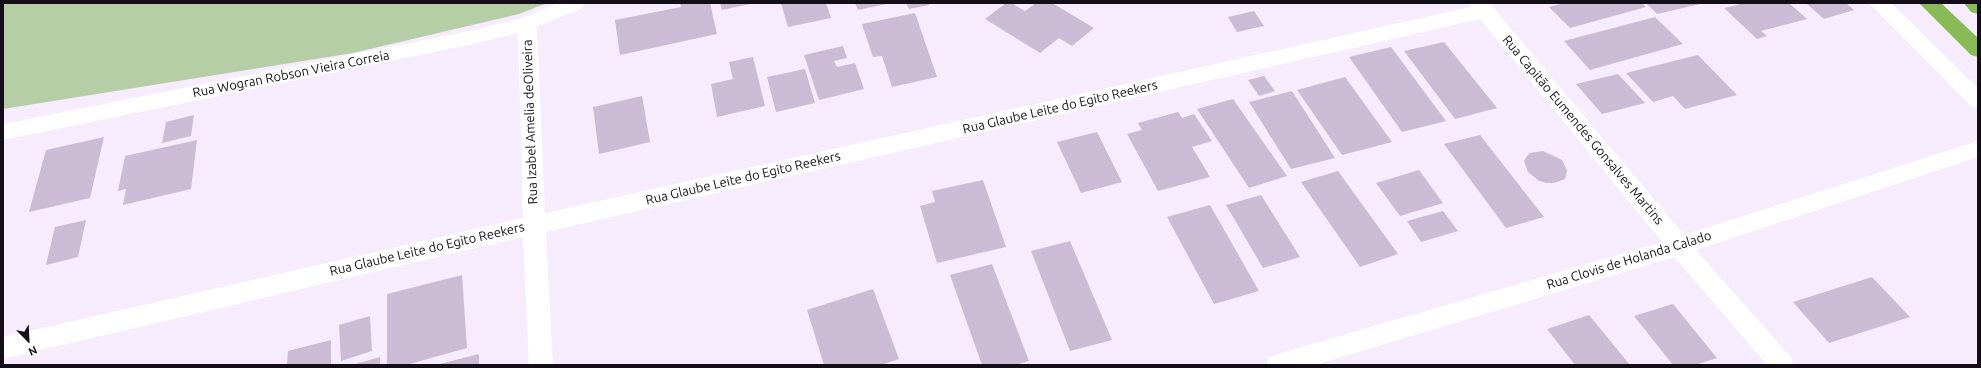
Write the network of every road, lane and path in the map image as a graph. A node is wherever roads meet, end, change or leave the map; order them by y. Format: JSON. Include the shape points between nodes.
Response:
{"nodes":[{"id":1,"x":574,"y":3,"type":"edge"},
{"id":2,"x":1878,"y":3,"type":"edge"},
{"id":3,"x":1929,"y":3,"type":"edge"},
{"id":4,"x":1481,"y":7,"type":"edge"},
{"id":5,"x":527,"y":24,"type":"junction"},
{"id":6,"x":1978,"y":50,"type":"edge"},
{"id":7,"x":1978,"y":101,"type":"edge"},
{"id":8,"x":3,"y":132,"type":"edge"},
{"id":9,"x":1978,"y":149,"type":"edge"},
{"id":10,"x":534,"y":225,"type":"junction"},
{"id":11,"x":1679,"y":246,"type":"junction"},
{"id":12,"x":3,"y":348,"type":"edge"},
{"id":13,"x":541,"y":365,"type":"edge"},
{"id":14,"x":1278,"y":365,"type":"edge"},
{"id":15,"x":1782,"y":365,"type":"edge"}],
"edges":[{"from":1,"to":5,"type":"street","name":"Rua Wogran Robson Vieira Correia"},
{"from":2,"to":7,"type":"street"},
{"from":3,"to":6,"type":"highway"},
{"from":4,"to":10,"type":"street","name":"Rua Glaube Leite do Egito Reekers"},
{"from":4,"to":11,"type":"street","name":"Rua Capitão Eumendes Gonsalves Martins"},
{"from":5,"to":8,"type":"street","name":"Rua Wogran Robson Vieira Correia","via":[[474,37]]},
{"from":5,"to":10,"type":"street","name":"Rua Izabel Amelia deOliveira"},
{"from":9,"to":11,"type":"street","name":"Rua Clovis de Holanda Calado"},
{"from":10,"to":12,"type":"street","name":"Rua Glaube Leite do Egito Reekers"},
{"from":10,"to":13,"type":"street","name":"Rua Izabel Amelia deOliveira"},
{"from":11,"to":14,"type":"street","name":"Rua Clovis de Holanda Calado"},
{"from":11,"to":15,"type":"street","name":"Rua Capitão Eumendes Gonsalves Martins"}]}
